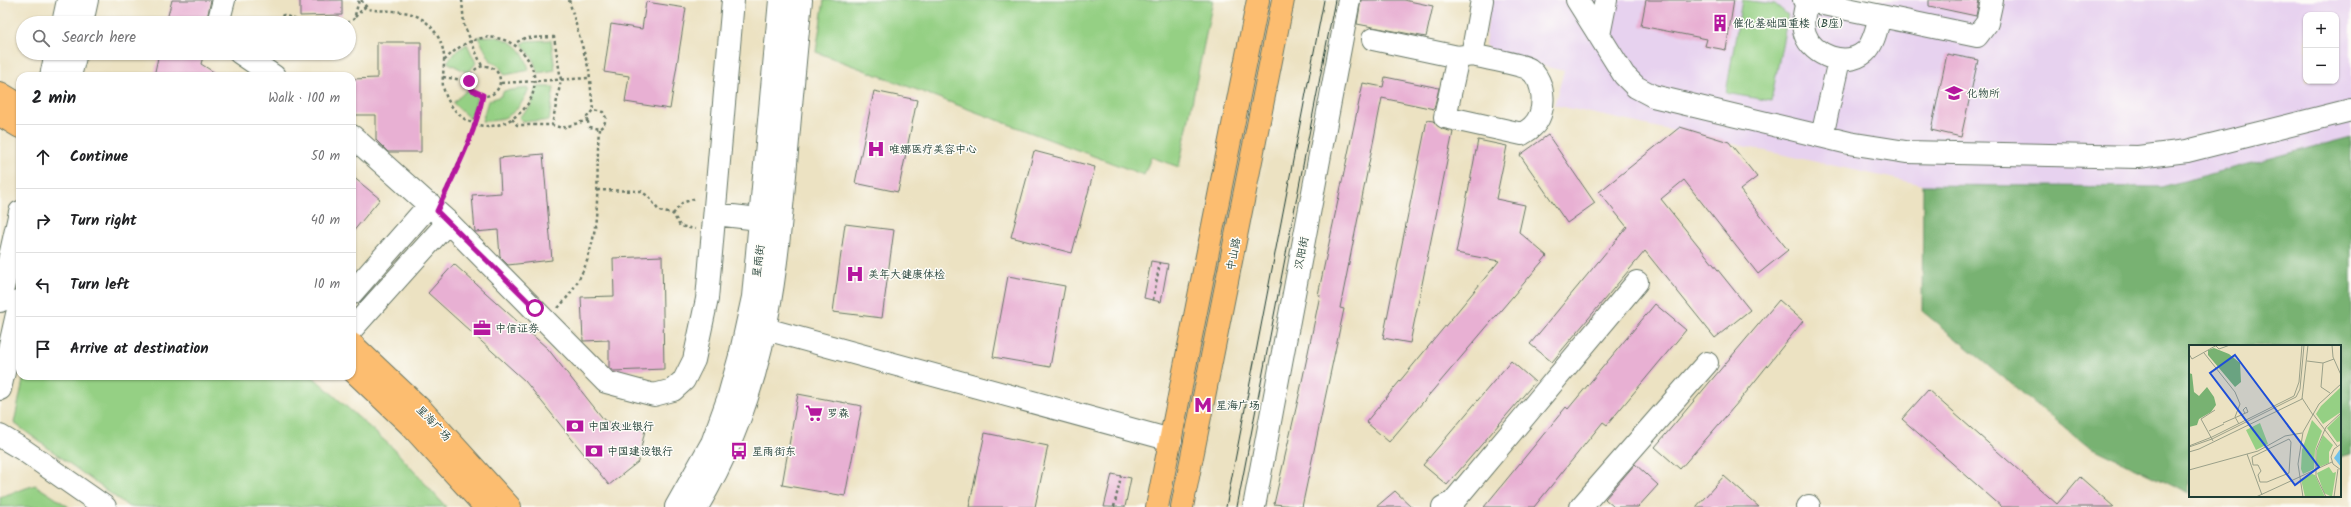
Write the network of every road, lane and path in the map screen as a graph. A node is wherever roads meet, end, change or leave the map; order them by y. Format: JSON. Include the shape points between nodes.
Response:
{"nodes":[{"id":1,"x":68,"y":0,"type":"edge"},
{"id":2,"x":87,"y":0,"type":"edge"},
{"id":3,"x":224,"y":0,"type":"edge"},
{"id":4,"x":360,"y":0,"type":"edge"},
{"id":5,"x":462,"y":0,"type":"edge"},
{"id":6,"x":569,"y":0,"type":"edge"},
{"id":7,"x":733,"y":0,"type":"edge"},
{"id":8,"x":780,"y":0,"type":"edge"},
{"id":9,"x":801,"y":0,"type":"edge"},
{"id":10,"x":1258,"y":0,"type":"edge"},
{"id":11,"x":1283,"y":0,"type":"edge"},
{"id":12,"x":1349,"y":0,"type":"edge"},
{"id":13,"x":1482,"y":0,"type":"edge"},
{"id":14,"x":1577,"y":0,"type":"edge"},
{"id":15,"x":1606,"y":0,"type":"edge"},
{"id":16,"x":1806,"y":0,"type":"edge"},
{"id":17,"x":1992,"y":0,"type":"edge"},
{"id":18,"x":366,"y":6,"type":"junction"},
{"id":19,"x":64,"y":16,"type":"edge"},
{"id":20,"x":84,"y":16,"type":"edge"},
{"id":21,"x":220,"y":16,"type":"edge"},
{"id":22,"x":355,"y":16,"type":"edge"},
{"id":23,"x":1880,"y":16,"type":"junction"},
{"id":24,"x":356,"y":17,"type":"edge"},
{"id":25,"x":500,"y":34,"type":"dead end"},
{"id":26,"x":1599,"y":35,"type":"junction"},
{"id":27,"x":474,"y":36,"type":"dead end"},
{"id":28,"x":469,"y":38,"type":"junction"},
{"id":29,"x":1372,"y":39,"type":"dead end"},
{"id":30,"x":517,"y":42,"type":"junction"},
{"id":31,"x":54,"y":60,"type":"edge"},
{"id":32,"x":74,"y":60,"type":"edge"},
{"id":33,"x":250,"y":60,"type":"edge"},
{"id":34,"x":444,"y":60,"type":"junction"},
{"id":35,"x":1838,"y":60,"type":"junction"},
{"id":36,"x":482,"y":66,"type":"junction"},
{"id":37,"x":52,"y":72,"type":"edge"},
{"id":38,"x":71,"y":72,"type":"edge"},
{"id":39,"x":268,"y":72,"type":"edge"},
{"id":40,"x":443,"y":78,"type":"junction"},
{"id":41,"x":589,"y":78,"type":"junction"},
{"id":42,"x":560,"y":80,"type":"junction"},
{"id":43,"x":469,"y":81,"type":"junction"},
{"id":44,"x":535,"y":81,"type":"junction"},
{"id":45,"x":501,"y":83,"type":"junction"},
{"id":46,"x":0,"y":93,"type":"edge"},
{"id":47,"x":483,"y":95,"type":"junction"},
{"id":48,"x":16,"y":103,"type":"edge"},
{"id":49,"x":593,"y":110,"type":"junction"},
{"id":50,"x":2351,"y":110,"type":"edge"},
{"id":51,"x":0,"y":115,"type":"edge"},
{"id":52,"x":512,"y":119,"type":"junction"},
{"id":53,"x":588,"y":120,"type":"junction"},
{"id":54,"x":552,"y":124,"type":"junction"},
{"id":55,"x":16,"y":125,"type":"edge"},
{"id":56,"x":475,"y":125,"type":"junction"},
{"id":57,"x":599,"y":129,"type":"junction"},
{"id":58,"x":1822,"y":136,"type":"junction"},
{"id":59,"x":356,"y":140,"type":"edge"},
{"id":60,"x":596,"y":190,"type":"junction"},
{"id":61,"x":715,"y":211,"type":"junction"},
{"id":62,"x":438,"y":212,"type":"junction"},
{"id":63,"x":673,"y":214,"type":"junction"},
{"id":64,"x":772,"y":215,"type":"junction"},
{"id":65,"x":16,"y":230,"type":"edge"},
{"id":66,"x":1160,"y":262,"type":"dead end"},
{"id":67,"x":1637,"y":282,"type":"dead end"},
{"id":68,"x":356,"y":289,"type":"edge"},
{"id":69,"x":1153,"y":300,"type":"dead end"},
{"id":70,"x":0,"y":301,"type":"edge"},
{"id":71,"x":16,"y":319,"type":"edge"},
{"id":72,"x":547,"y":320,"type":"junction"},
{"id":73,"x":356,"y":324,"type":"edge"},
{"id":74,"x":756,"y":327,"type":"junction"},
{"id":75,"x":356,"y":348,"type":"edge"},
{"id":76,"x":1707,"y":363,"type":"dead end"},
{"id":77,"x":356,"y":374,"type":"edge"},
{"id":78,"x":0,"y":389,"type":"edge"},
{"id":79,"x":0,"y":436,"type":"edge"},
{"id":80,"x":1171,"y":440,"type":"junction"},
{"id":81,"x":1121,"y":476,"type":"dead end"},
{"id":82,"x":105,"y":507,"type":"edge"},
{"id":83,"x":485,"y":507,"type":"edge"},
{"id":84,"x":510,"y":507,"type":"edge"},
{"id":85,"x":676,"y":507,"type":"edge"},
{"id":86,"x":697,"y":507,"type":"edge"},
{"id":87,"x":1114,"y":507,"type":"edge"},
{"id":88,"x":1158,"y":507,"type":"edge"},
{"id":89,"x":1182,"y":507,"type":"edge"},
{"id":90,"x":1254,"y":507,"type":"edge"},
{"id":91,"x":1443,"y":507,"type":"edge"},
{"id":92,"x":1581,"y":507,"type":"edge"}],
"edges":[{"from":1,"to":19,"type":"street"},
{"from":2,"to":20,"type":"street"},
{"from":3,"to":21,"type":"street"},
{"from":4,"to":18,"type":"path"},
{"from":4,"to":22,"type":"path"},
{"from":5,"to":28,"type":"path","via":[[464,25]]},
{"from":6,"to":41,"type":"path","via":[[586,57]]},
{"from":7,"to":61,"type":"street"},
{"from":8,"to":64,"type":"street","name":"星雨街"},
{"from":9,"to":64,"type":"street","name":"星雨街"},
{"from":10,"to":80,"type":"highway"},
{"from":11,"to":89,"type":"highway","name":"中山路"},
{"from":12,"to":90,"type":"street","name":"汉阳街"},
{"from":13,"to":29,"type":"street","via":[[1465,56]]},
{"from":14,"to":26,"type":"street"},
{"from":15,"to":26,"type":"street"},
{"from":16,"to":23,"type":"street"},
{"from":16,"to":35,"type":"street","via":[[1802,23],[1806,36],[1814,48]]},
{"from":17,"to":23,"type":"street","via":[[1987,23],[1977,36]]},
{"from":18,"to":24,"type":"path"},
{"from":18,"to":34,"type":"path","via":[[377,11],[408,12],[425,21],[438,34]]},
{"from":23,"to":35,"type":"street","via":[[1872,42],[1864,53]]},
{"from":25,"to":30,"type":"path"},
{"from":26,"to":58,"type":"street","via":[[1624,75],[1636,87],[1653,96]]},
{"from":27,"to":28,"type":"path"},
{"from":28,"to":34,"type":"path"},
{"from":28,"to":36,"type":"path"},
{"from":30,"to":42,"type":"path","via":[[525,38],[554,37]]},
{"from":30,"to":44,"type":"path","via":[[530,61]]},
{"from":31,"to":37,"type":"street"},
{"from":32,"to":38,"type":"street"},
{"from":33,"to":39,"type":"street"},
{"from":34,"to":40,"type":"path"},
{"from":35,"to":58,"type":"street"},
{"from":36,"to":43,"type":"path","via":[[474,72]]},
{"from":36,"to":45,"type":"path","via":[[492,66],[497,70]]},
{"from":40,"to":43,"type":"path"},
{"from":40,"to":56,"type":"path","via":[[446,97],[454,110]]},
{"from":41,"to":42,"type":"path"},
{"from":41,"to":49,"type":"path"},
{"from":42,"to":44,"type":"path"},
{"from":42,"to":54,"type":"path"},
{"from":43,"to":47,"type":"path","via":[[472,90]]},
{"from":44,"to":45,"type":"path"},
{"from":44,"to":52,"type":"path","via":[[526,106]]},
{"from":45,"to":47,"type":"path","via":[[496,92],[488,96]]},
{"from":46,"to":48,"type":"highway"},
{"from":47,"to":56,"type":"path"},
{"from":49,"to":53,"type":"path","via":[[587,117]]},
{"from":49,"to":57,"type":"path","via":[[603,112],[606,118],[604,125]]},
{"from":50,"to":58,"type":"street","via":[[2187,151],[2138,157],[1906,152]]},
{"from":51,"to":55,"type":"highway"},
{"from":52,"to":54,"type":"path","via":[[517,125]]},
{"from":52,"to":56,"type":"path","via":[[498,125]]},
{"from":53,"to":54,"type":"path","via":[[562,128]]},
{"from":53,"to":57,"type":"path","via":[[589,127]]},
{"from":56,"to":62,"type":"path"},
{"from":57,"to":60,"type":"path"},
{"from":59,"to":62,"type":"street"},
{"from":60,"to":63,"type":"path","via":[[642,192],[659,211]]},
{"from":60,"to":72,"type":"path","via":[[595,230],[583,275]]},
{"from":61,"to":63,"type":"path","via":[[690,199],[682,203]]},
{"from":61,"to":63,"type":"path","via":[[687,229],[680,226]]},
{"from":61,"to":64,"type":"street"},
{"from":61,"to":72,"type":"street","via":[[707,299],[694,360],[684,380],[673,390],[654,395],[606,382]]},
{"from":62,"to":68,"type":"street"},
{"from":62,"to":72,"type":"street"},
{"from":62,"to":73,"type":"street"},
{"from":64,"to":74,"type":"street","name":"星雨街","via":[[753,297]]},
{"from":65,"to":70,"type":"street"},
{"from":66,"to":69,"type":"path"},
{"from":67,"to":91,"type":"street","via":[[1453,502]]},
{"from":71,"to":78,"type":"street"},
{"from":74,"to":80,"type":"street"},
{"from":74,"to":85,"type":"street","name":"星雨街","via":[[712,443]]},
{"from":74,"to":86,"type":"street","name":"星雨街","via":[[746,405],[729,449]]},
{"from":75,"to":84,"type":"highway","name":"星海广场","via":[[423,411]]},
{"from":76,"to":92,"type":"street"},
{"from":77,"to":83,"type":"highway","name":"星海广场","via":[[411,426]]},
{"from":79,"to":82,"type":"street"},
{"from":80,"to":88,"type":"highway"},
{"from":81,"to":87,"type":"path"}]}
